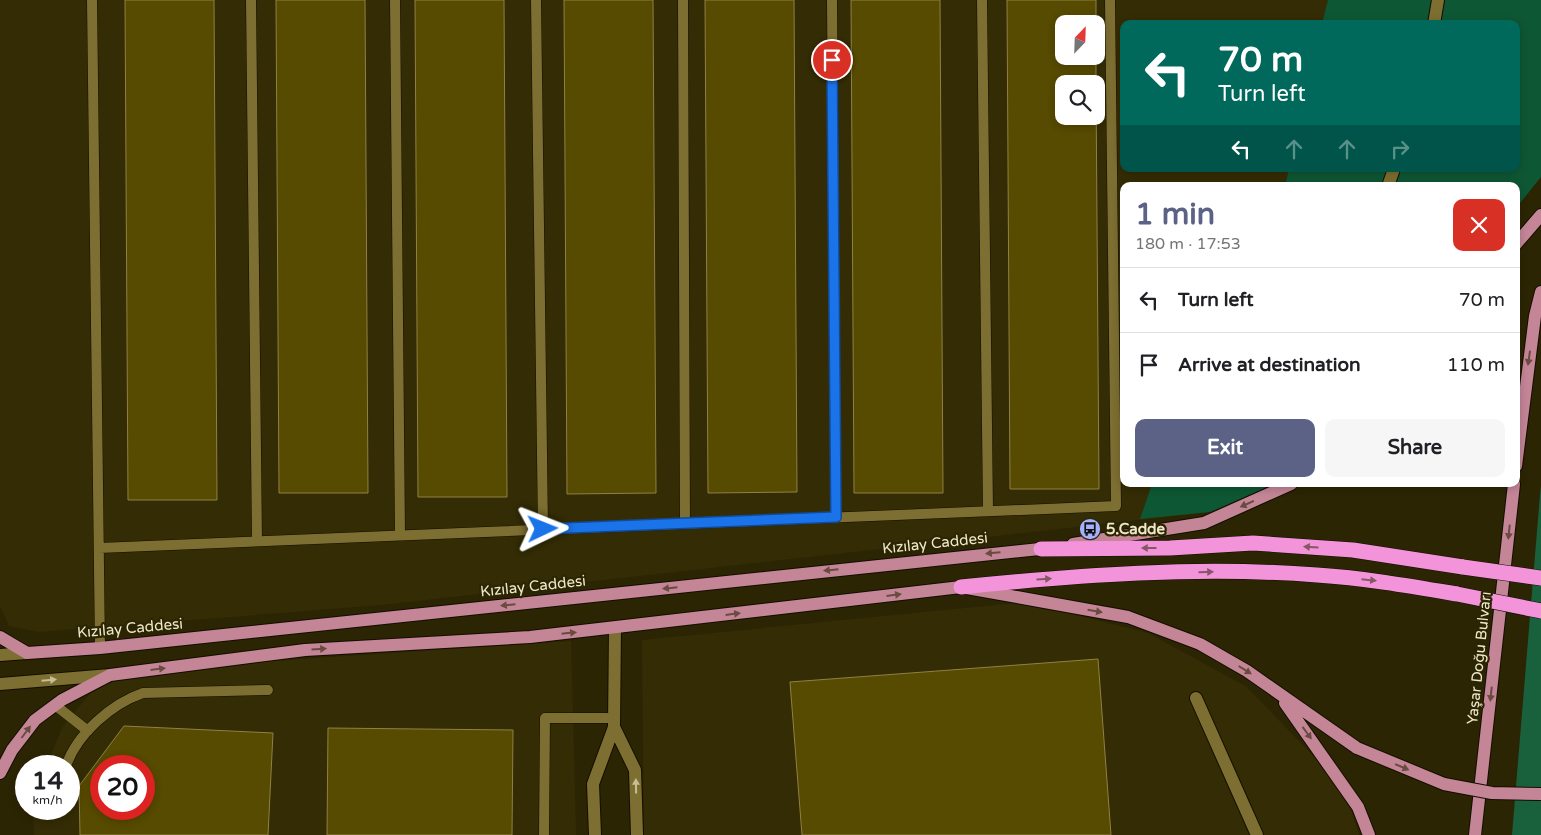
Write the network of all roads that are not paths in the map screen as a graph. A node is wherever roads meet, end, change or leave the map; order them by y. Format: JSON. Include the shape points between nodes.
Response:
{"nodes":[{"id":1,"x":92,"y":0,"type":"edge"},
{"id":2,"x":251,"y":0,"type":"edge"},
{"id":3,"x":395,"y":0,"type":"edge"},
{"id":4,"x":536,"y":0,"type":"edge"},
{"id":5,"x":683,"y":0,"type":"edge"},
{"id":6,"x":832,"y":0,"type":"edge"},
{"id":7,"x":982,"y":0,"type":"edge"},
{"id":8,"x":1110,"y":0,"type":"edge"},
{"id":9,"x":1438,"y":0,"type":"edge"},
{"id":10,"x":1435,"y":20,"type":"edge"},
{"id":11,"x":1541,"y":215,"type":"edge"},
{"id":12,"x":1520,"y":239,"type":"edge"},
{"id":13,"x":1541,"y":292,"type":"edge"},
{"id":14,"x":1520,"y":433,"type":"edge"},
{"id":15,"x":1284,"y":487,"type":"edge"},
{"id":16,"x":1514,"y":487,"type":"edge"},
{"id":17,"x":988,"y":511,"type":"junction"},
{"id":18,"x":836,"y":517,"type":"junction"},
{"id":19,"x":685,"y":523,"type":"junction"},
{"id":20,"x":543,"y":529,"type":"junction"},
{"id":21,"x":400,"y":535,"type":"junction"},
{"id":22,"x":258,"y":541,"type":"junction"},
{"id":23,"x":99,"y":548,"type":"junction"},
{"id":24,"x":1041,"y":549,"type":"junction"},
{"id":25,"x":1541,"y":578,"type":"edge"},
{"id":26,"x":961,"y":588,"type":"junction"},
{"id":27,"x":1541,"y":611,"type":"edge"},
{"id":28,"x":615,"y":628,"type":"junction"},
{"id":29,"x":0,"y":637,"type":"edge"},
{"id":30,"x":100,"y":648,"type":"junction"},
{"id":31,"x":27,"y":653,"type":"junction"},
{"id":32,"x":0,"y":655,"type":"edge"},
{"id":33,"x":110,"y":675,"type":"junction"},
{"id":34,"x":0,"y":684,"type":"edge"},
{"id":35,"x":268,"y":690,"type":"dead end"},
{"id":36,"x":1278,"y":693,"type":"junction"},
{"id":37,"x":1196,"y":698,"type":"dead end"},
{"id":38,"x":55,"y":705,"type":"junction"},
{"id":39,"x":614,"y":723,"type":"junction"},
{"id":40,"x":88,"y":731,"type":"junction"},
{"id":41,"x":72,"y":755,"type":"edge"},
{"id":42,"x":0,"y":773,"type":"edge"},
{"id":43,"x":1541,"y":794,"type":"edge"},
{"id":44,"x":544,"y":835,"type":"edge"},
{"id":45,"x":595,"y":835,"type":"edge"},
{"id":46,"x":637,"y":835,"type":"edge"},
{"id":47,"x":1257,"y":835,"type":"edge"},
{"id":48,"x":1370,"y":835,"type":"edge"},
{"id":49,"x":1475,"y":835,"type":"edge"}],
"edges":[{"from":1,"to":23,"type":"lane"},
{"from":2,"to":22,"type":"lane"},
{"from":3,"to":21,"type":"lane"},
{"from":4,"to":20,"type":"lane"},
{"from":5,"to":19,"type":"lane"},
{"from":6,"to":18,"type":"lane"},
{"from":7,"to":17,"type":"lane"},
{"from":8,"to":17,"type":"lane","via":[[1116,506]]},
{"from":9,"to":10,"type":"street"},
{"from":11,"to":12,"type":"main road"},
{"from":13,"to":14,"type":"main road","one_way":true},
{"from":15,"to":24,"type":"main road","name":"Kızılay Caddesi","one_way":true,"via":[[1204,523]]},
{"from":16,"to":49,"type":"main road","name":"Yaşar Doğu Bulvarı","one_way":true},
{"from":17,"to":18,"type":"lane"},
{"from":18,"to":19,"type":"lane"},
{"from":19,"to":20,"type":"lane"},
{"from":20,"to":21,"type":"lane"},
{"from":21,"to":22,"type":"lane"},
{"from":22,"to":23,"type":"lane"},
{"from":23,"to":30,"type":"lane"},
{"from":25,"to":24,"type":"highway","one_way":true,"bridge":true,"via":[[1353,550],[1253,543],[1170,548]]},
{"from":24,"to":30,"type":"main road","name":"Kızılay Caddesi","one_way":true},
{"from":26,"to":27,"type":"highway","one_way":true,"bridge":true,"via":[[1028,580],[1220,571],[1376,580]]},
{"from":28,"to":26,"type":"main road","one_way":true},
{"from":26,"to":36,"type":"main road","one_way":true,"via":[[1128,616],[1200,644]]},
{"from":33,"to":28,"type":"main road","one_way":true,"via":[[305,650],[530,637]]},
{"from":28,"to":39,"type":"street"},
{"from":29,"to":31,"type":"main road"},
{"from":30,"to":31,"type":"main road","name":"Kızılay Caddesi"},
{"from":31,"to":32,"type":"street"},
{"from":34,"to":33,"type":"street","one_way":true},
{"from":33,"to":38,"type":"main road"},
{"from":35,"to":40,"type":"lane","via":[[143,693],[127,698]]},
{"from":36,"to":43,"type":"main road","one_way":true,"bridge":true,"via":[[1358,748],[1444,784],[1492,793]]},
{"from":36,"to":48,"type":"main road","one_way":true,"via":[[1358,807]]},
{"from":37,"to":47,"type":"street"},
{"from":38,"to":40,"type":"lane"},
{"from":42,"to":38,"type":"main road","one_way":true,"via":[[12,750],[35,720]]},
{"from":39,"to":44,"type":"lane","via":[[545,718]]},
{"from":39,"to":45,"type":"street","via":[[593,784]]},
{"from":46,"to":39,"type":"street","one_way":true,"via":[[635,770]]},
{"from":40,"to":41,"type":"lane"}]}
